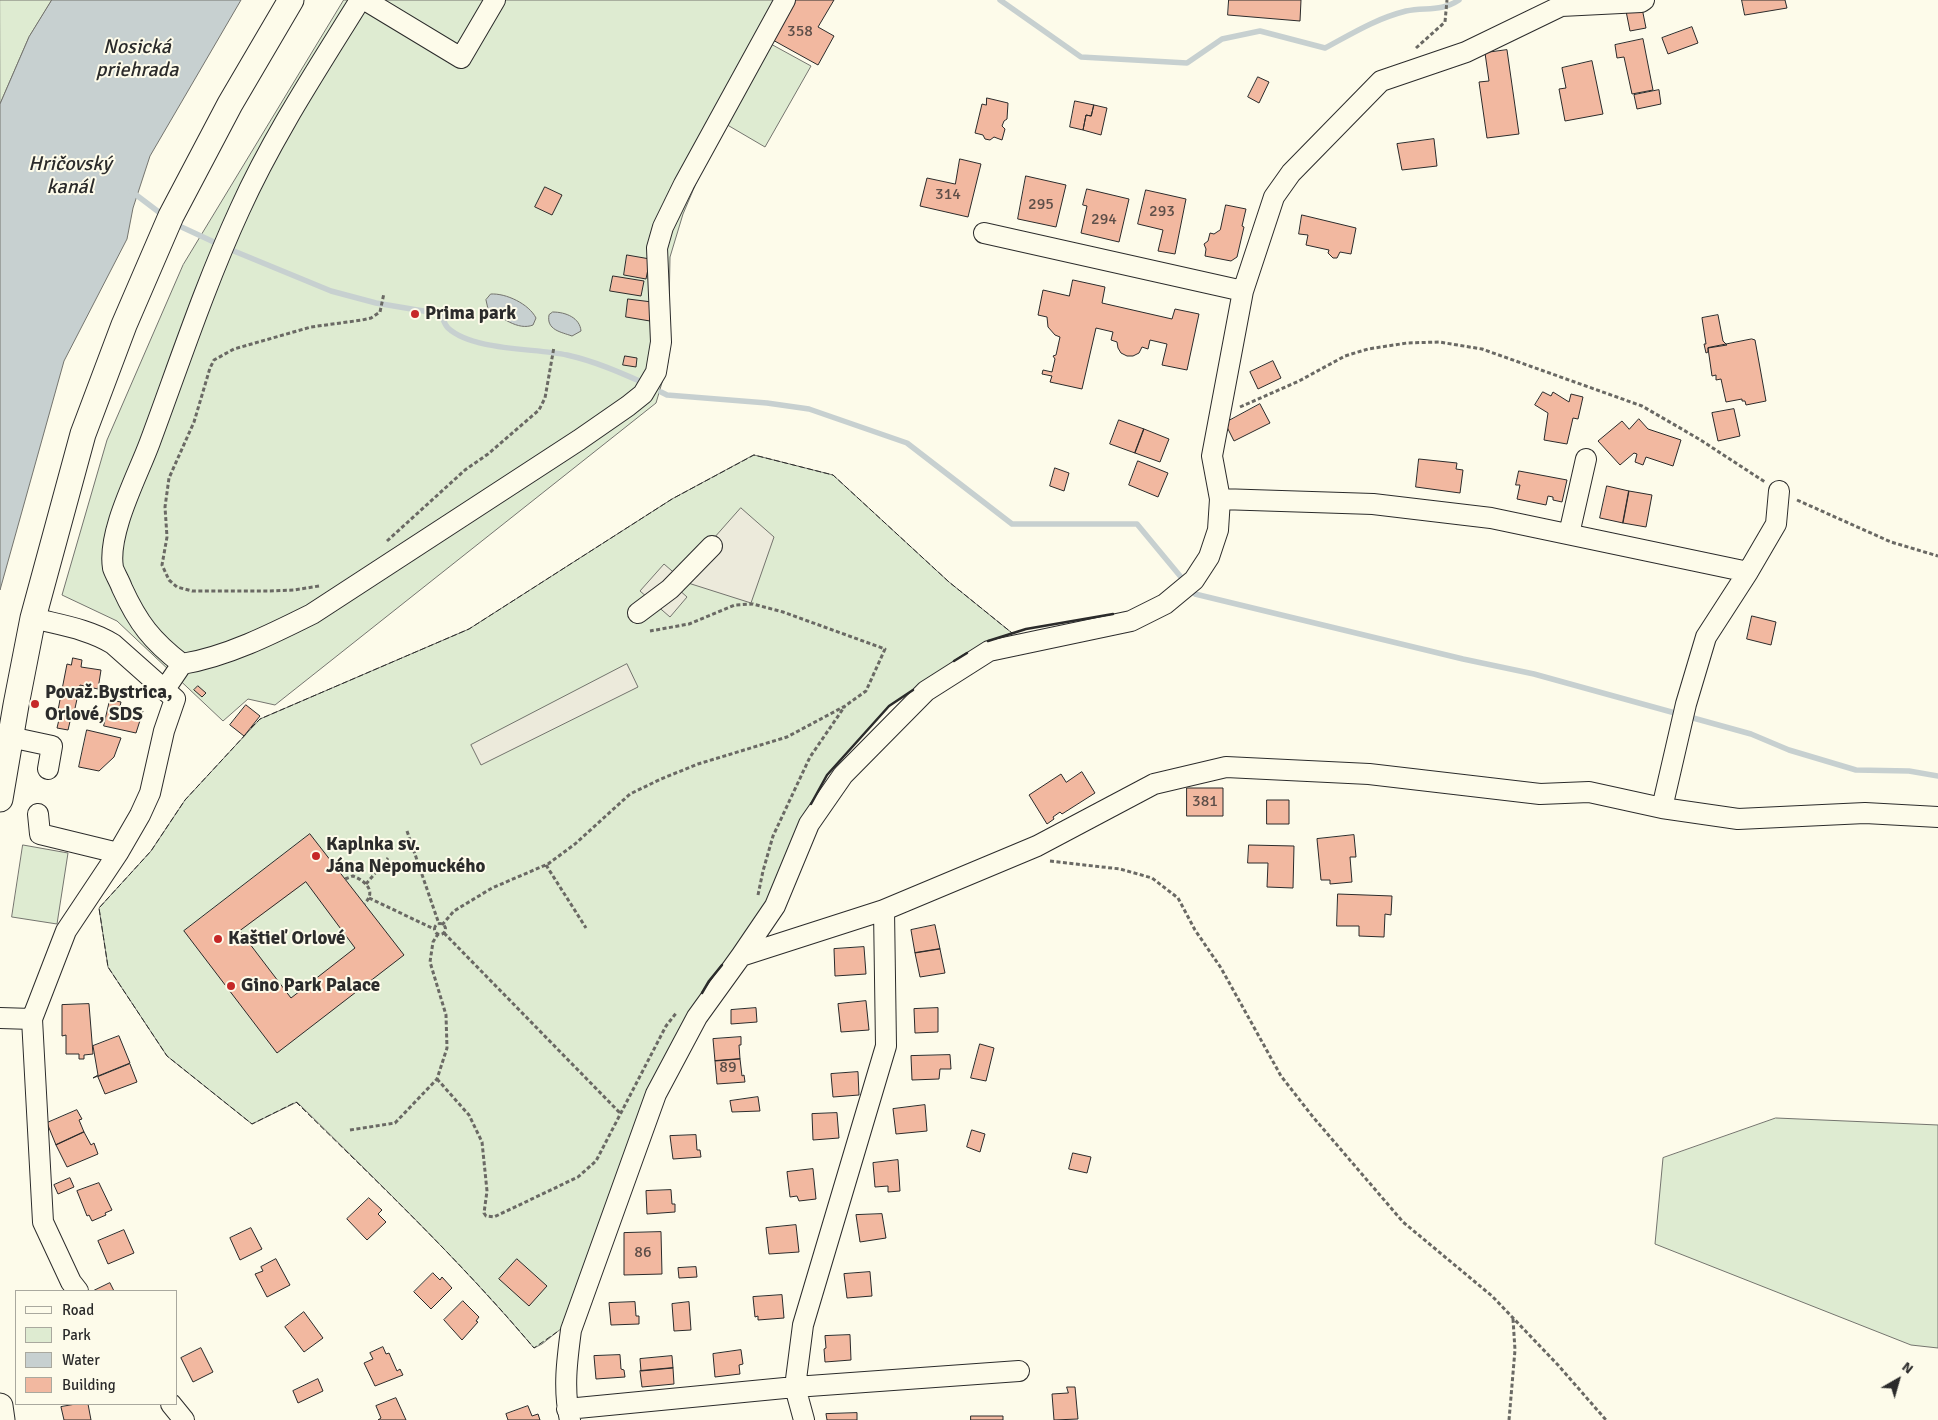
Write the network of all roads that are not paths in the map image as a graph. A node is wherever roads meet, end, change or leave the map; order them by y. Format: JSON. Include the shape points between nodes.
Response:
{"nodes":[{"id":1,"x":291,"y":0,"type":"edge"},
{"id":2,"x":360,"y":0,"type":"edge"},
{"id":3,"x":365,"y":0,"type":"edge"},
{"id":4,"x":495,"y":0,"type":"edge"},
{"id":5,"x":785,"y":0,"type":"edge"},
{"id":6,"x":1644,"y":0,"type":"edge"},
{"id":7,"x":984,"y":233,"type":"dead end"},
{"id":8,"x":1243,"y":291,"type":"junction"},
{"id":9,"x":1586,"y":458,"type":"dead end"},
{"id":10,"x":1779,"y":492,"type":"road end"},
{"id":11,"x":1220,"y":499,"type":"junction"},
{"id":12,"x":1569,"y":534,"type":"junction"},
{"id":13,"x":712,"y":546,"type":"dead end"},
{"id":14,"x":1748,"y":572,"type":"junction"},
{"id":15,"x":638,"y":613,"type":"dead end"},
{"id":16,"x":33,"y":618,"type":"junction"},
{"id":17,"x":182,"y":664,"type":"junction"},
{"id":18,"x":165,"y":689,"type":"junction"},
{"id":19,"x":10,"y":737,"type":"junction"},
{"id":20,"x":48,"y":768,"type":"dead end"},
{"id":21,"x":0,"y":799,"type":"edge"},
{"id":22,"x":1662,"y":808,"type":"junction"},
{"id":23,"x":38,"y":814,"type":"dead end"},
{"id":24,"x":1938,"y":817,"type":"edge"},
{"id":25,"x":118,"y":853,"type":"junction"},
{"id":26,"x":884,"y":910,"type":"junction"},
{"id":27,"x":741,"y":956,"type":"junction"},
{"id":28,"x":0,"y":1018,"type":"edge"},
{"id":29,"x":32,"y":1019,"type":"junction"},
{"id":30,"x":77,"y":1290,"type":"edge"},
{"id":31,"x":1019,"y":1371,"type":"dead end"},
{"id":32,"x":795,"y":1387,"type":"junction"},
{"id":33,"x":172,"y":1405,"type":"edge"},
{"id":34,"x":0,"y":1406,"type":"edge"},
{"id":35,"x":568,"y":1414,"type":"edge"},
{"id":36,"x":2,"y":1420,"type":"edge"},
{"id":37,"x":184,"y":1420,"type":"edge"},
{"id":38,"x":804,"y":1420,"type":"edge"}],
"edges":[{"from":1,"to":16,"type":"main road","via":[[230,104],[172,216],[124,325],[83,434]]},
{"from":2,"to":17,"type":"street","via":[[285,120],[240,209],[119,519],[113,568],[138,621],[159,646]]},
{"from":3,"to":4,"type":"street","via":[[461,58]]},
{"from":5,"to":17,"type":"street","via":[[663,227],[657,248],[659,356],[652,380],[642,394],[579,440],[312,614],[233,649],[199,662]]},
{"from":6,"to":8,"type":"street","via":[[1562,6],[1466,52],[1381,81],[1291,173],[1274,197]]},
{"from":7,"to":8,"type":"street"},
{"from":8,"to":11,"type":"street","via":[[1212,456]]},
{"from":9,"to":12,"type":"street"},
{"from":10,"to":14,"type":"street","via":[[1776,524]]},
{"from":11,"to":12,"type":"street","via":[[1373,504],[1491,518]]},
{"from":11,"to":27,"type":"street","via":[[1218,530],[1209,557],[1189,585],[1165,604],[1130,621],[989,650],[926,691],[843,775],[809,824],[775,906]]},
{"from":12,"to":14,"type":"street"},
{"from":13,"to":15,"type":"street","via":[[670,589]]},
{"from":14,"to":22,"type":"street","via":[[1706,637],[1681,723]]},
{"from":16,"to":18,"type":"street","via":[[103,638]]},
{"from":16,"to":19,"type":"main road"},
{"from":17,"to":18,"type":"street"},
{"from":18,"to":25,"type":"street","via":[[175,699],[150,793]]},
{"from":19,"to":20,"type":"street","via":[[52,746]]},
{"from":19,"to":21,"type":"main road"},
{"from":22,"to":24,"type":"street","via":[[1738,819],[1865,813]]},
{"from":22,"to":26,"type":"street","via":[[1589,792],[1540,794],[1369,774],[1226,767],[1154,784],[1037,846]]},
{"from":23,"to":25,"type":"street","via":[[40,834]]},
{"from":25,"to":29,"type":"street","via":[[66,931]]},
{"from":26,"to":27,"type":"street"},
{"from":26,"to":32,"type":"street","via":[[886,1046],[803,1325]]},
{"from":27,"to":35,"type":"street","via":[[696,1017],[656,1094],[571,1330],[566,1366]]},
{"from":28,"to":29,"type":"street"},
{"from":29,"to":30,"type":"street","via":[[43,1222]]},
{"from":31,"to":32,"type":"street"},
{"from":32,"to":35,"type":"street"},
{"from":32,"to":38,"type":"street"},
{"from":33,"to":37,"type":"street"},
{"from":34,"to":36,"type":"main road"}]}
